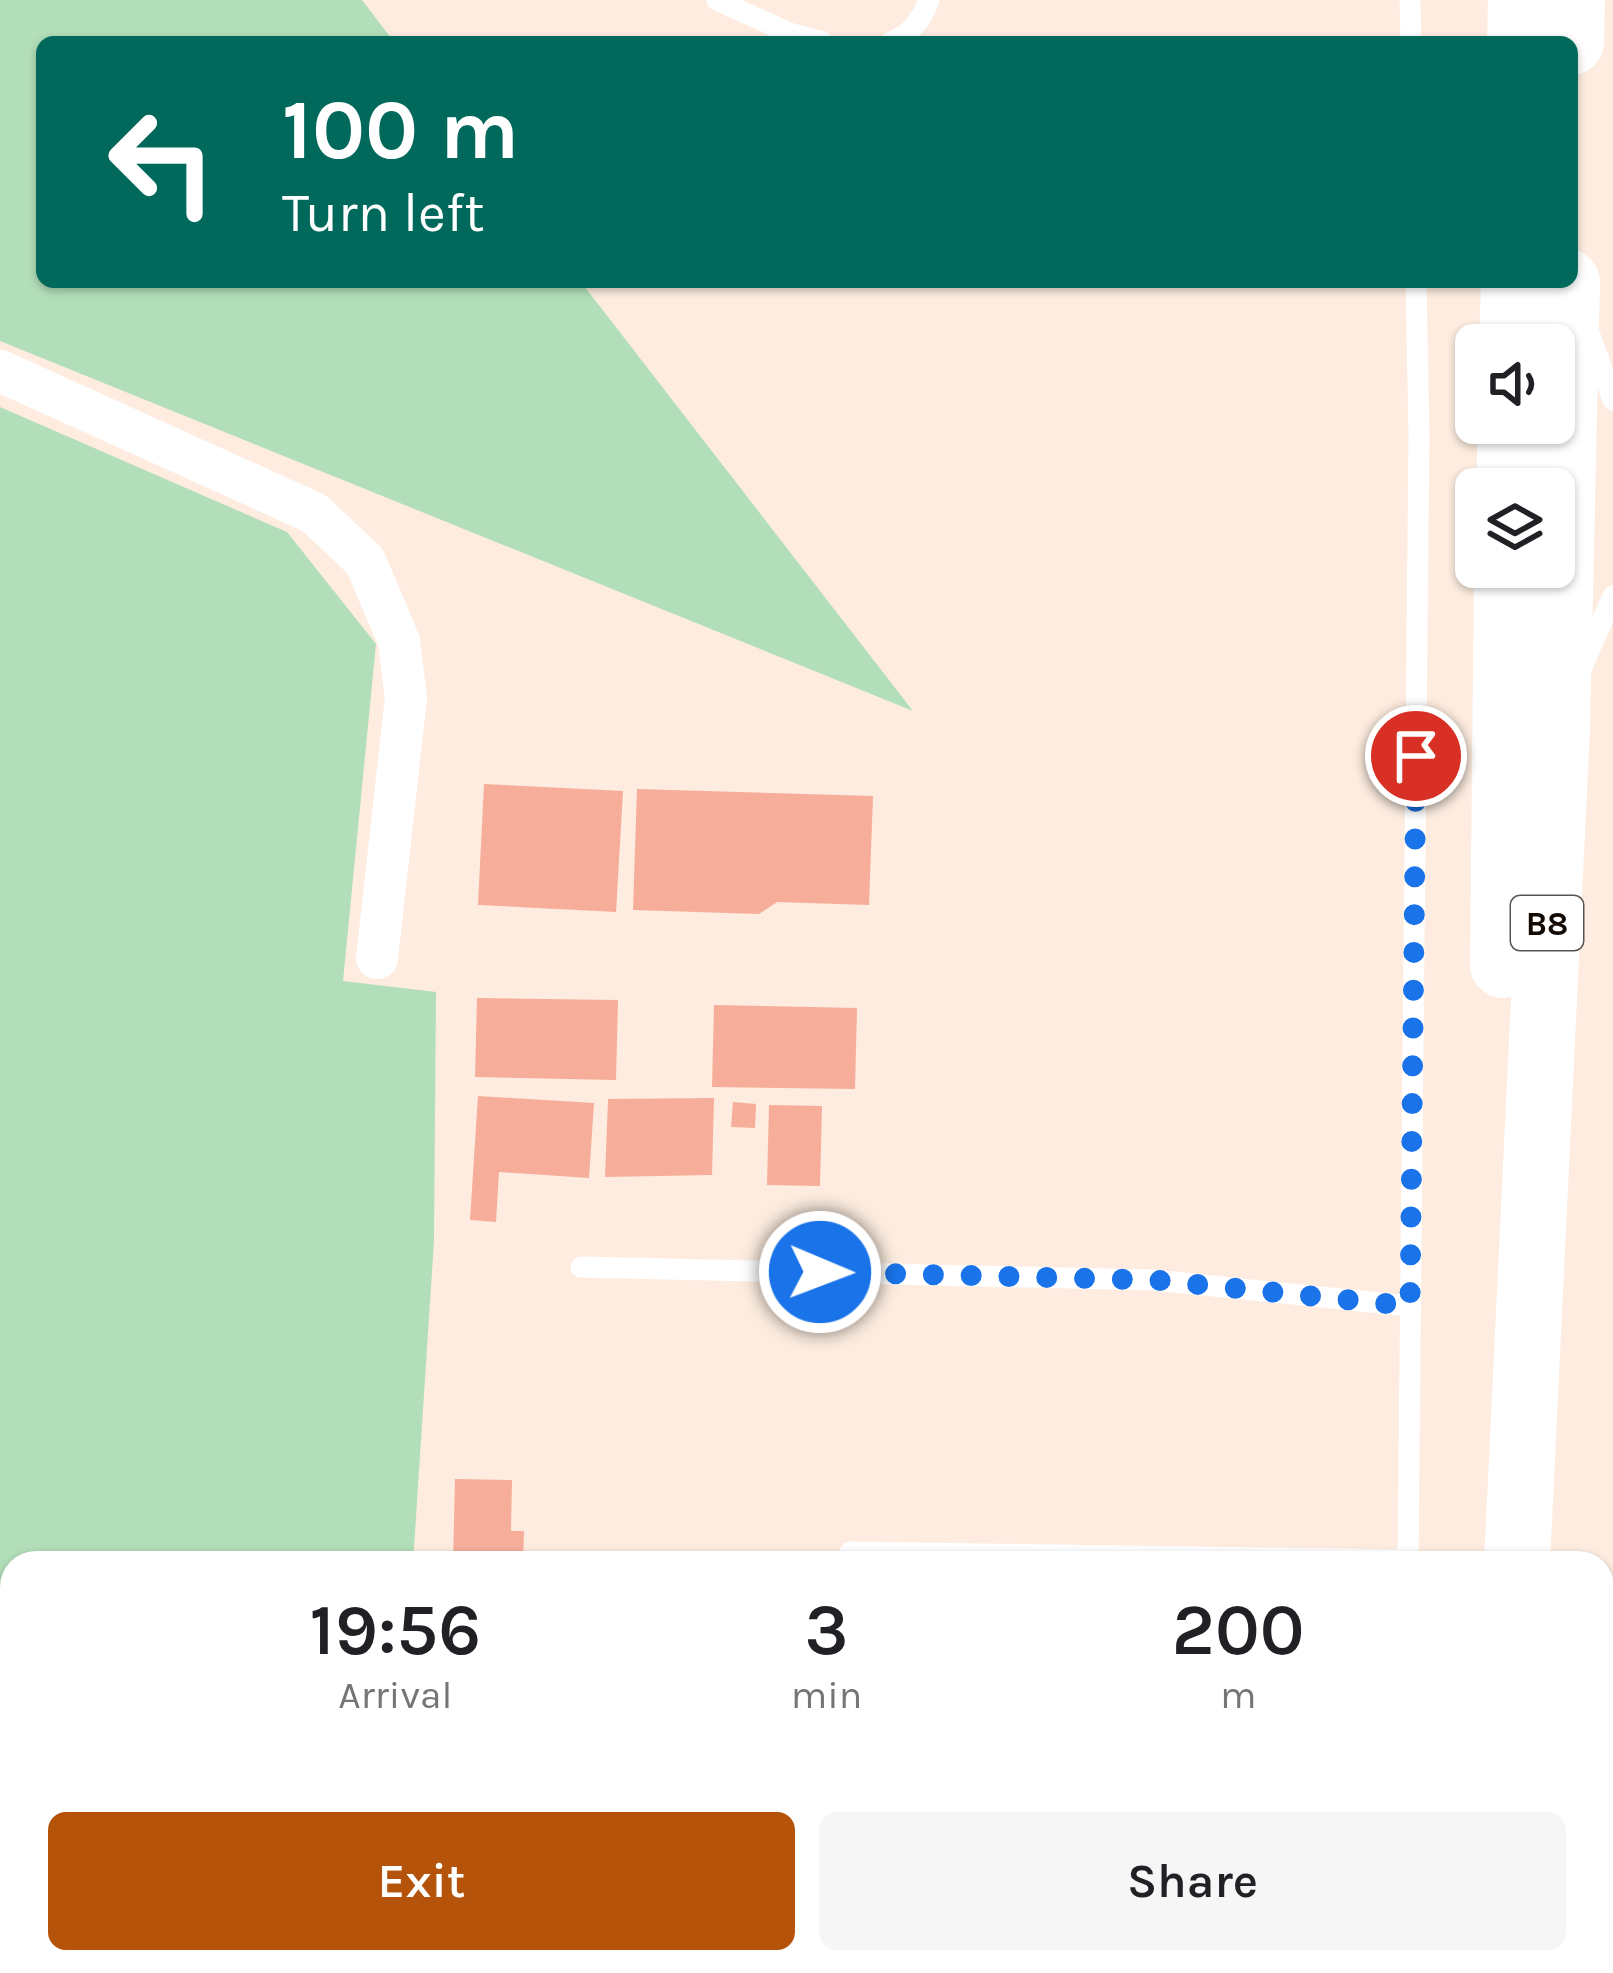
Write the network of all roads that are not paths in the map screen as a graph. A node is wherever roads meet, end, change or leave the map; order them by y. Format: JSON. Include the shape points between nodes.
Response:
{"nodes":[{"id":1,"x":717,"y":0,"type":"edge"},
{"id":2,"x":929,"y":0,"type":"edge"},
{"id":3,"x":1410,"y":0,"type":"edge"},
{"id":4,"x":1520,"y":0,"type":"edge"},
{"id":5,"x":1572,"y":0,"type":"edge"},
{"id":6,"x":800,"y":36,"type":"edge"},
{"id":7,"x":906,"y":36,"type":"edge"},
{"id":8,"x":1411,"y":36,"type":"edge"},
{"id":9,"x":1520,"y":36,"type":"edge"},
{"id":10,"x":1571,"y":36,"type":"edge"},
{"id":11,"x":1416,"y":288,"type":"edge"},
{"id":12,"x":1514,"y":288,"type":"edge"},
{"id":13,"x":1569,"y":288,"type":"edge"},
{"id":14,"x":1571,"y":288,"type":"edge"},
{"id":15,"x":1513,"y":324,"type":"edge"},
{"id":16,"x":0,"y":371,"type":"edge"},
{"id":17,"x":1613,"y":400,"type":"edge"},
{"id":18,"x":1507,"y":588,"type":"edge"},
{"id":19,"x":1613,"y":596,"type":"edge"},
{"id":20,"x":1556,"y":728,"type":"junction"},
{"id":21,"x":377,"y":958,"type":"dead end"},
{"id":22,"x":581,"y":1267,"type":"dead end"},
{"id":23,"x":1410,"y":1306,"type":"junction"},
{"id":24,"x":1408,"y":1551,"type":"edge"},
{"id":25,"x":1501,"y":1551,"type":"edge"},
{"id":26,"x":1518,"y":1551,"type":"edge"}],
"edges":[{"from":1,"to":6,"type":"lane"},
{"from":2,"to":7,"type":"lane"},
{"from":3,"to":8,"type":"lane"},
{"from":4,"to":9,"type":"highway"},
{"from":5,"to":10,"type":"highway"},
{"from":11,"to":23,"type":"lane"},
{"from":12,"to":15,"type":"highway"},
{"from":13,"to":20,"type":"highway","number":"B8"},
{"from":14,"to":17,"type":"lane"},
{"from":16,"to":21,"type":"street","via":[[314,513],[365,560],[399,641],[406,698]]},
{"from":18,"to":25,"type":"highway","number":"B8"},
{"from":19,"to":20,"type":"lane"},
{"from":20,"to":26,"type":"highway","number":"B8"},
{"from":22,"to":23,"type":"lane","via":[[1154,1280]]},
{"from":23,"to":24,"type":"lane"}]}
